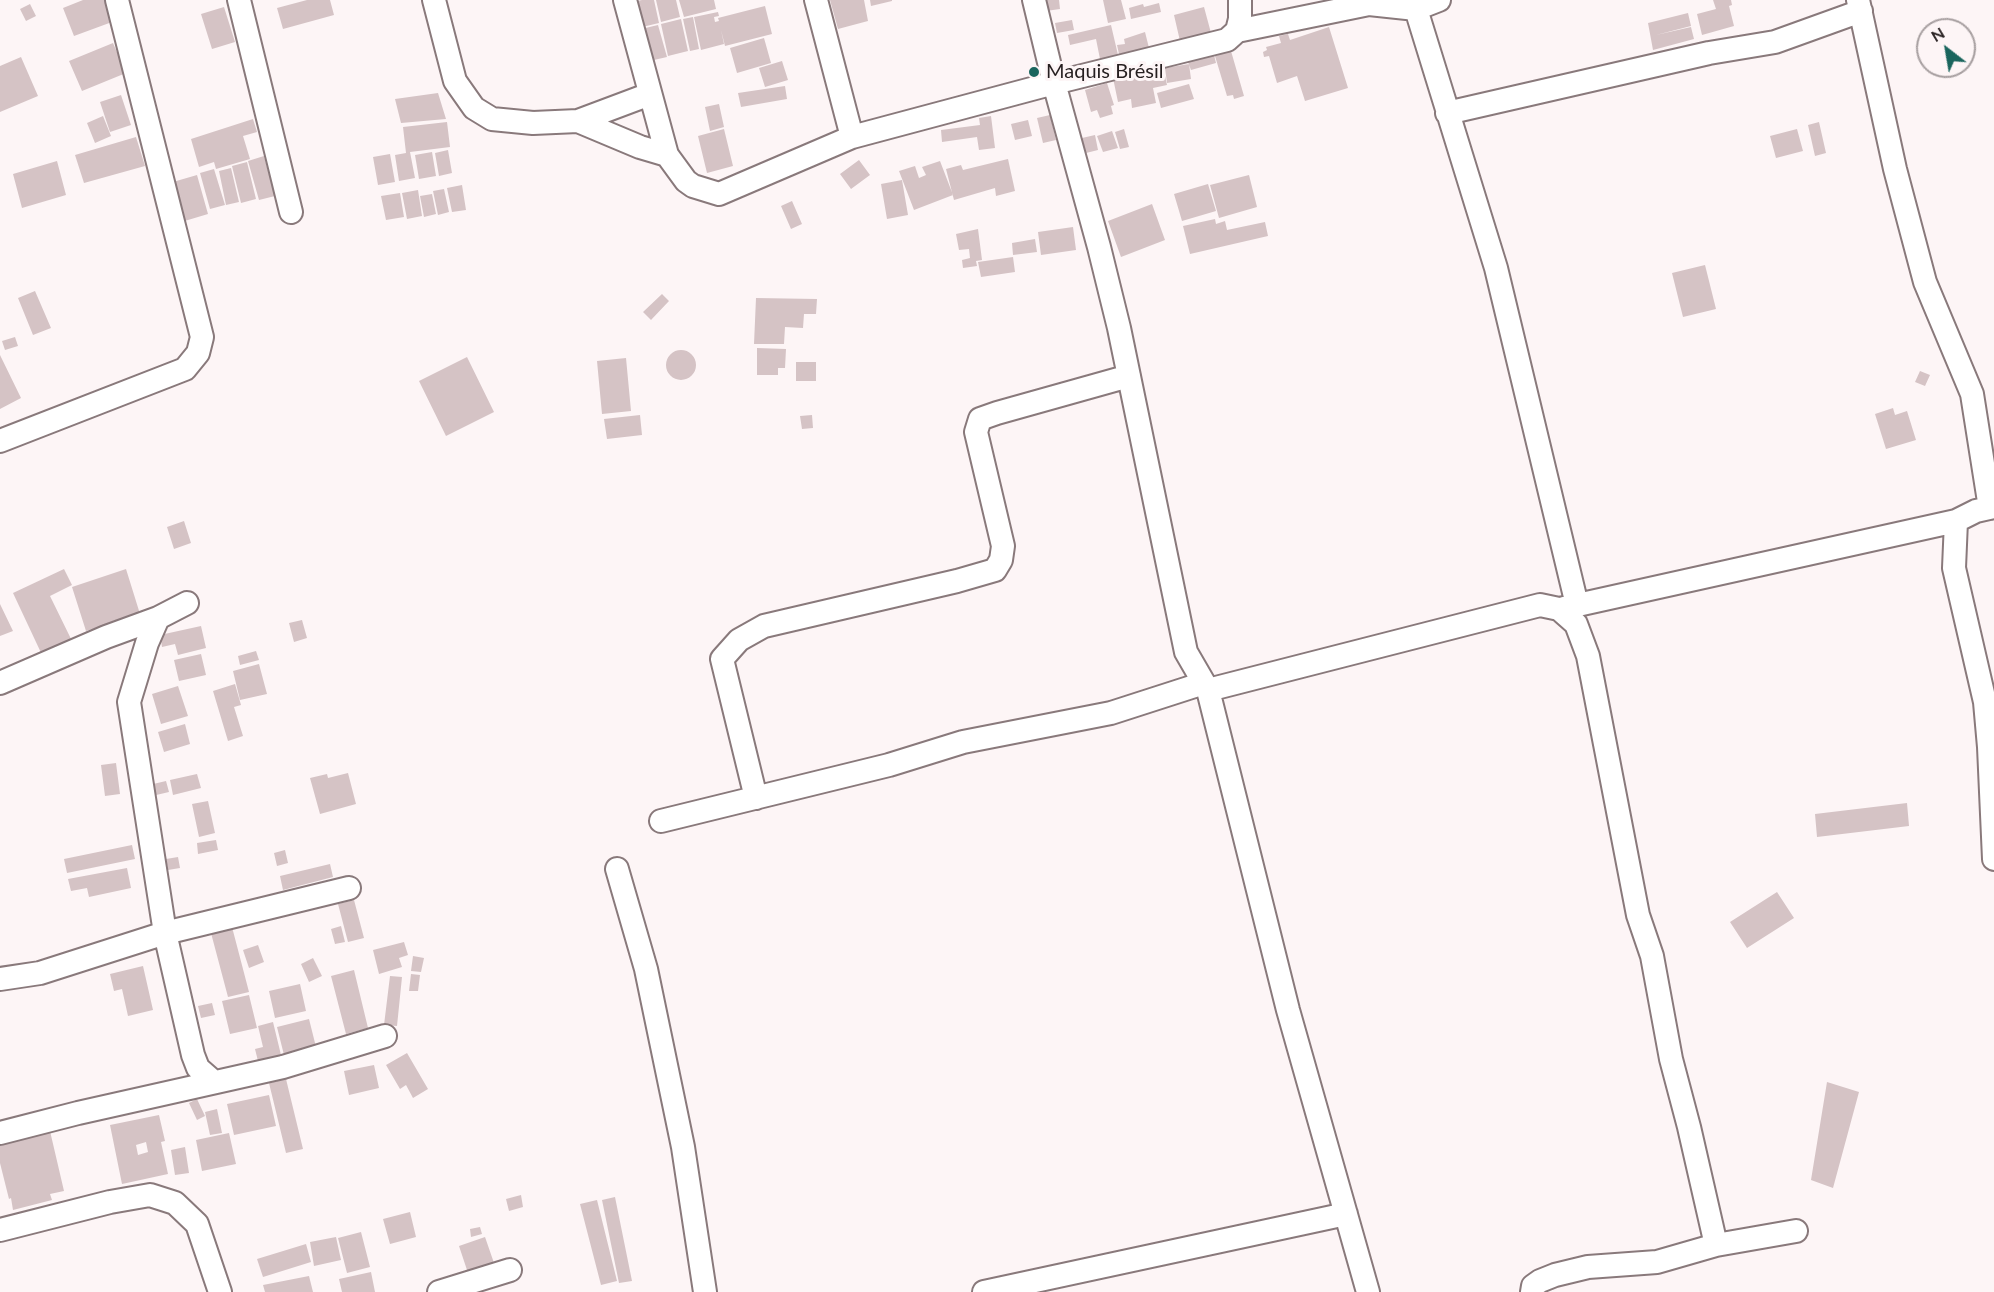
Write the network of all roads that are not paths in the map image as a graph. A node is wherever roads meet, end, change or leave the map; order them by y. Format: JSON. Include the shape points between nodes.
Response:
{"nodes":[{"id":1,"x":117,"y":0,"type":"edge"},
{"id":2,"x":239,"y":0,"type":"edge"},
{"id":3,"x":434,"y":0,"type":"edge"},
{"id":4,"x":625,"y":0,"type":"edge"},
{"id":5,"x":816,"y":0,"type":"edge"},
{"id":6,"x":1035,"y":0,"type":"edge"},
{"id":7,"x":1240,"y":0,"type":"edge"},
{"id":8,"x":1439,"y":0,"type":"edge"},
{"id":9,"x":1384,"y":3,"type":"edge"},
{"id":10,"x":1859,"y":6,"type":"edge"},
{"id":11,"x":1416,"y":9,"type":"junction"},
{"id":12,"x":1237,"y":32,"type":"junction"},
{"id":13,"x":1054,"y":83,"type":"junction"},
{"id":14,"x":650,"y":94,"type":"junction"},
{"id":15,"x":1447,"y":113,"type":"junction"},
{"id":16,"x":578,"y":121,"type":"junction"},
{"id":17,"x":852,"y":137,"type":"junction"},
{"id":18,"x":667,"y":155,"type":"junction"},
{"id":19,"x":291,"y":212,"type":"dead end"},
{"id":20,"x":1129,"y":376,"type":"junction"},
{"id":21,"x":0,"y":441,"type":"edge"},
{"id":22,"x":1992,"y":507,"type":"edge"},
{"id":23,"x":1956,"y":521,"type":"junction"},
{"id":24,"x":187,"y":603,"type":"dead end"},
{"id":25,"x":1568,"y":607,"type":"junction"},
{"id":26,"x":158,"y":618,"type":"junction"},
{"id":27,"x":0,"y":682,"type":"edge"},
{"id":28,"x":1206,"y":686,"type":"junction"},
{"id":29,"x":756,"y":798,"type":"junction"},
{"id":30,"x":661,"y":821,"type":"dead end"},
{"id":31,"x":1994,"y":859,"type":"edge"},
{"id":32,"x":617,"y":869,"type":"dead end"},
{"id":33,"x":350,"y":888,"type":"dead end"},
{"id":34,"x":165,"y":933,"type":"junction"},
{"id":35,"x":0,"y":979,"type":"edge"},
{"id":36,"x":386,"y":1036,"type":"dead end"},
{"id":37,"x":214,"y":1082,"type":"junction"},
{"id":38,"x":0,"y":1133,"type":"edge"},
{"id":39,"x":1346,"y":1214,"type":"junction"},
{"id":40,"x":0,"y":1230,"type":"edge"},
{"id":41,"x":1796,"y":1231,"type":"dead end"},
{"id":42,"x":1716,"y":1245,"type":"junction"},
{"id":43,"x":510,"y":1270,"type":"dead end"},
{"id":44,"x":220,"y":1292,"type":"edge"},
{"id":45,"x":439,"y":1292,"type":"edge"},
{"id":46,"x":705,"y":1292,"type":"edge"},
{"id":47,"x":984,"y":1292,"type":"edge"},
{"id":48,"x":1368,"y":1292,"type":"edge"},
{"id":49,"x":1532,"y":1292,"type":"edge"}],
"edges":[{"from":1,"to":21,"type":"street","via":[[202,337],[198,353],[185,369]]},
{"from":2,"to":19,"type":"street"},
{"from":3,"to":16,"type":"street","via":[[454,81],[474,108],[492,119],[533,123]]},
{"from":4,"to":14,"type":"street"},
{"from":5,"to":17,"type":"street"},
{"from":6,"to":13,"type":"street"},
{"from":7,"to":12,"type":"street"},
{"from":8,"to":11,"type":"street"},
{"from":9,"to":11,"type":"street"},
{"from":9,"to":12,"type":"street"},
{"from":10,"to":15,"type":"street","via":[[1775,42],[1709,53]]},
{"from":10,"to":22,"type":"street","via":[[1895,170],[1925,282],[1972,394]]},
{"from":11,"to":15,"type":"street"},
{"from":12,"to":13,"type":"street","via":[[1227,40]]},
{"from":13,"to":17,"type":"street"},
{"from":13,"to":20,"type":"street"},
{"from":14,"to":16,"type":"street"},
{"from":14,"to":18,"type":"street"},
{"from":15,"to":25,"type":"street","via":[[1496,268]]},
{"from":16,"to":18,"type":"street"},
{"from":17,"to":18,"type":"street","via":[[719,194],[686,181]]},
{"from":20,"to":28,"type":"street","via":[[1186,652]]},
{"from":20,"to":29,"type":"street","via":[[980,419],[976,432],[1002,546],[995,570],[764,626],[739,640],[722,659]]},
{"from":22,"to":23,"type":"street"},
{"from":23,"to":25,"type":"street"},
{"from":23,"to":31,"type":"street","via":[[1954,568],[1985,702]]},
{"from":24,"to":26,"type":"street"},
{"from":25,"to":28,"type":"street","via":[[1540,605]]},
{"from":25,"to":42,"type":"street","via":[[1588,656],[1638,915],[1652,956],[1671,1059]]},
{"from":26,"to":27,"type":"street"},
{"from":26,"to":34,"type":"street","via":[[129,702]]},
{"from":28,"to":29,"type":"street","via":[[1111,713],[963,742]]},
{"from":28,"to":39,"type":"street","via":[[1288,1010]]},
{"from":29,"to":30,"type":"street"},
{"from":32,"to":46,"type":"street","via":[[646,969],[681,1136]]},
{"from":33,"to":34,"type":"street"},
{"from":34,"to":35,"type":"street","via":[[40,973]]},
{"from":34,"to":37,"type":"street","via":[[193,1055],[198,1068]]},
{"from":36,"to":37,"type":"street","via":[[283,1067]]},
{"from":37,"to":38,"type":"street"},
{"from":39,"to":47,"type":"street"},
{"from":39,"to":48,"type":"street"},
{"from":40,"to":44,"type":"street","via":[[150,1195],[175,1203],[196,1224]]},
{"from":41,"to":42,"type":"street"},
{"from":42,"to":49,"type":"street","via":[[1657,1262],[1588,1267],[1555,1275],[1533,1286]]},
{"from":43,"to":45,"type":"street"}]}
